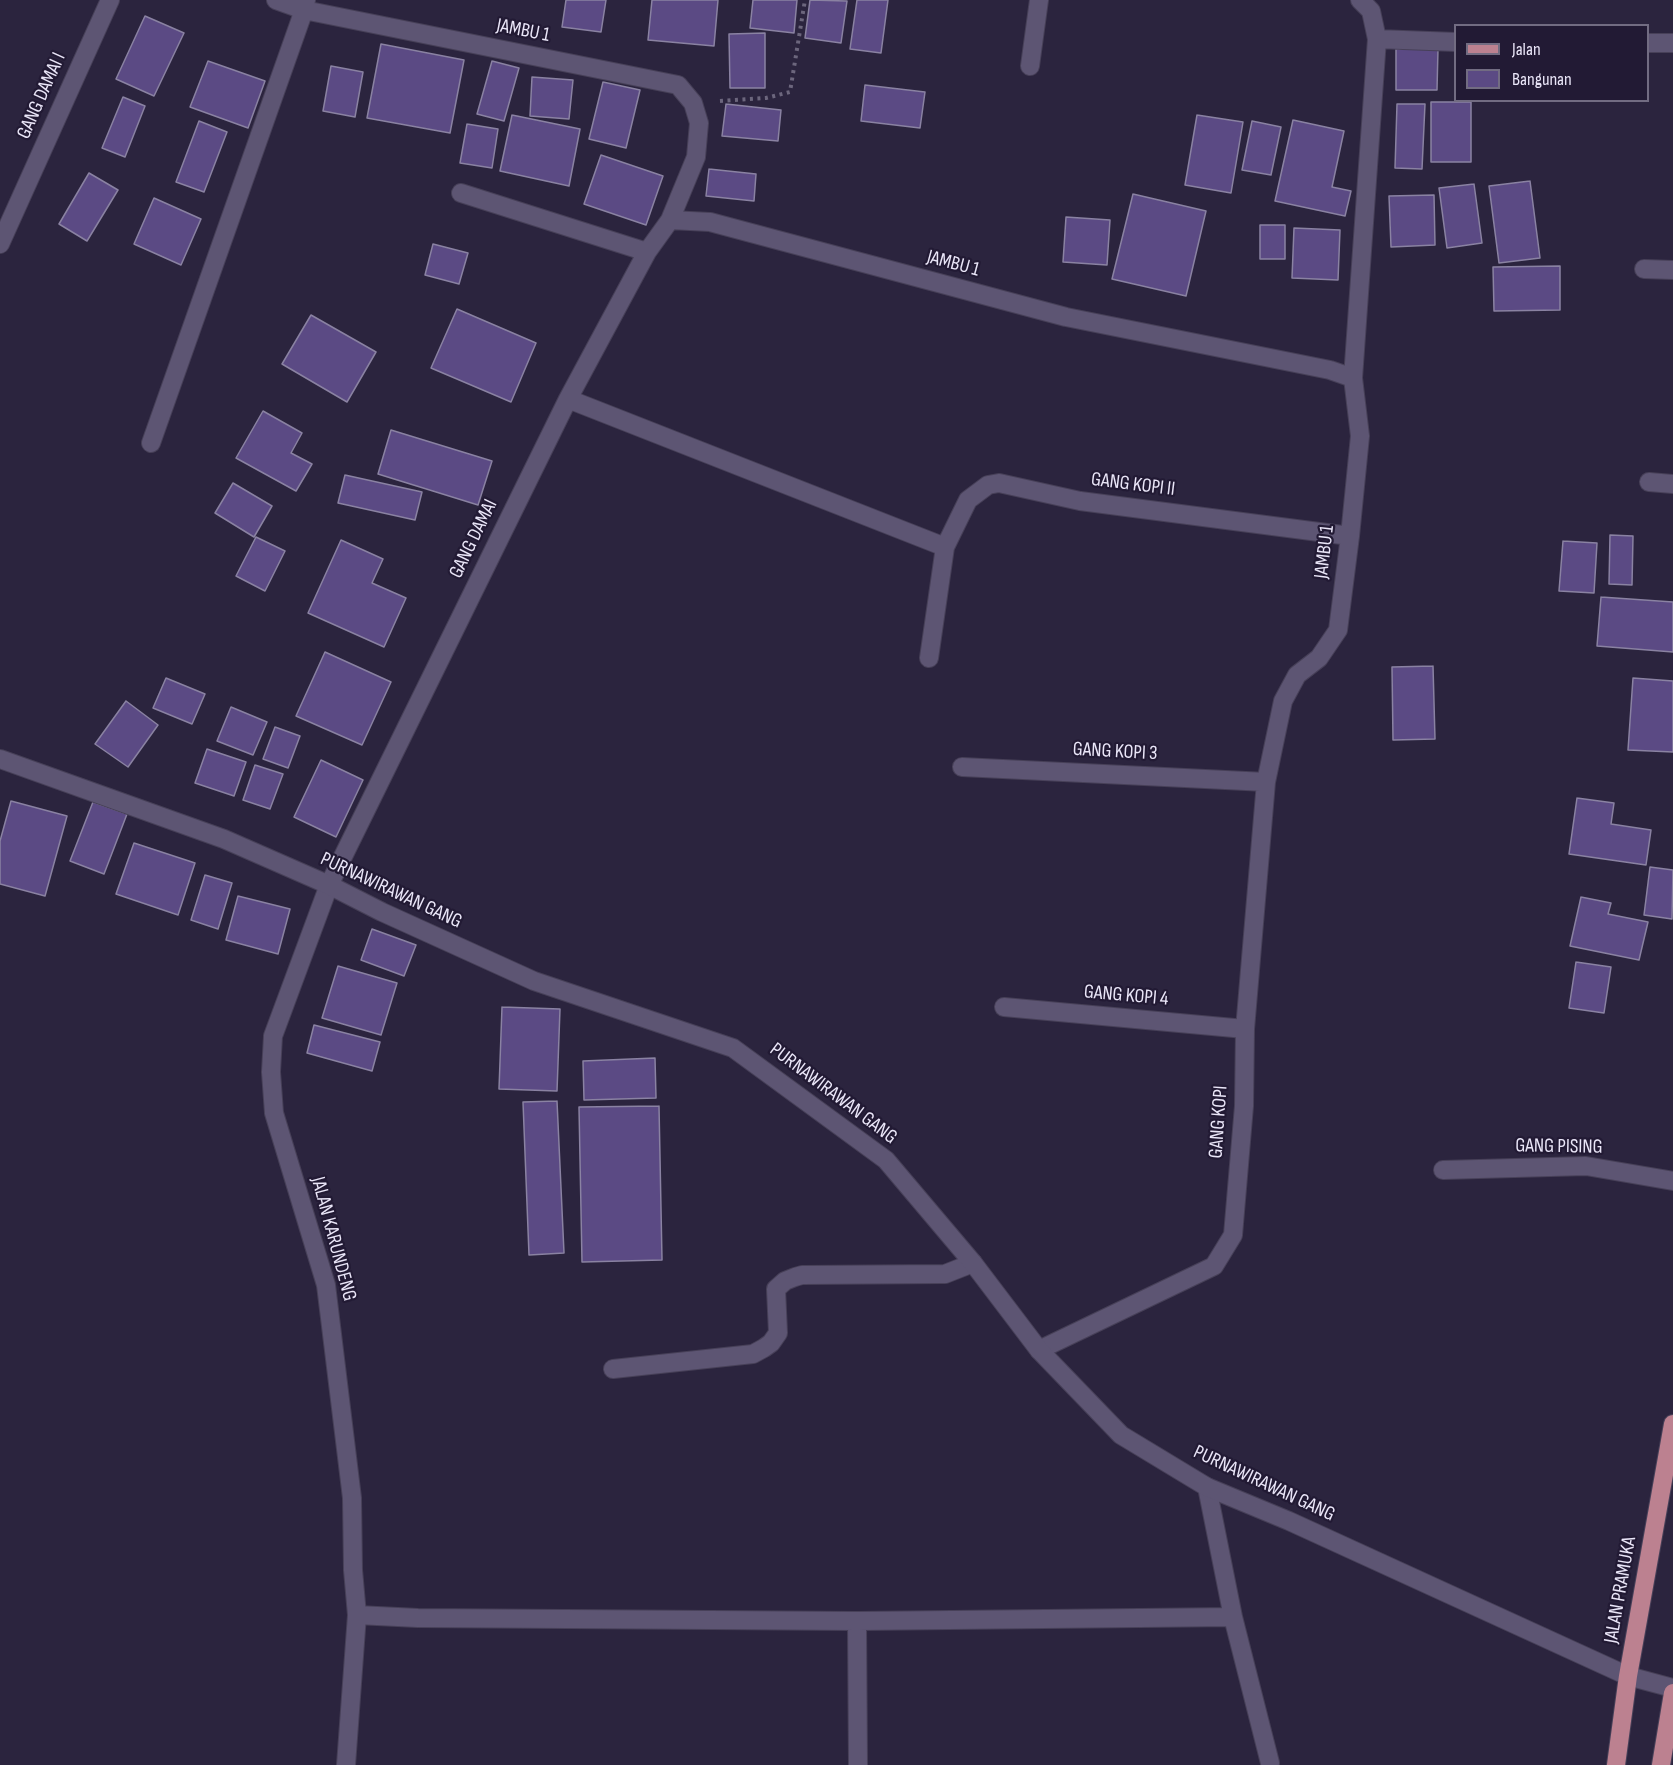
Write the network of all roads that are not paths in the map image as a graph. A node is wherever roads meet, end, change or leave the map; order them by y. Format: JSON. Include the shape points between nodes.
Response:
{"nodes":[{"id":1,"x":110,"y":0,"type":"edge"},
{"id":2,"x":276,"y":0,"type":"edge"},
{"id":3,"x":1039,"y":0,"type":"edge"},
{"id":4,"x":1360,"y":0,"type":"edge"},
{"id":5,"x":305,"y":5,"type":"edge"},
{"id":6,"x":1377,"y":39,"type":"junction"},
{"id":7,"x":1454,"y":42,"type":"edge"},
{"id":8,"x":1649,"y":43,"type":"edge"},
{"id":9,"x":1673,"y":44,"type":"edge"},
{"id":10,"x":1030,"y":66,"type":"dead end"},
{"id":11,"x":461,"y":193,"type":"dead end"},
{"id":12,"x":670,"y":220,"type":"junction"},
{"id":13,"x":0,"y":244,"type":"edge"},
{"id":14,"x":647,"y":252,"type":"junction"},
{"id":15,"x":1644,"y":269,"type":"dead end"},
{"id":16,"x":1673,"y":270,"type":"edge"},
{"id":17,"x":1353,"y":378,"type":"junction"},
{"id":18,"x":568,"y":399,"type":"junction"},
{"id":19,"x":151,"y":443,"type":"dead end"},
{"id":20,"x":1648,"y":482,"type":"dead end"},
{"id":21,"x":1673,"y":484,"type":"edge"},
{"id":22,"x":1350,"y":536,"type":"junction"},
{"id":23,"x":945,"y":547,"type":"junction"},
{"id":24,"x":928,"y":658,"type":"dead end"},
{"id":25,"x":0,"y":759,"type":"edge"},
{"id":26,"x":962,"y":767,"type":"dead end"},
{"id":27,"x":1266,"y":782,"type":"junction"},
{"id":28,"x":329,"y":885,"type":"junction"},
{"id":29,"x":1004,"y":1007,"type":"dead end"},
{"id":30,"x":1245,"y":1029,"type":"junction"},
{"id":31,"x":1443,"y":1170,"type":"dead end"},
{"id":32,"x":1673,"y":1182,"type":"edge"},
{"id":33,"x":973,"y":1263,"type":"junction"},
{"id":34,"x":1039,"y":1350,"type":"junction"},
{"id":35,"x":613,"y":1369,"type":"dead end"},
{"id":36,"x":1673,"y":1424,"type":"edge"},
{"id":37,"x":1208,"y":1487,"type":"junction"},
{"id":38,"x":357,"y":1615,"type":"junction"},
{"id":39,"x":1233,"y":1617,"type":"junction"},
{"id":40,"x":857,"y":1621,"type":"junction"},
{"id":41,"x":1628,"y":1676,"type":"junction"},
{"id":42,"x":1673,"y":1688,"type":"edge"},
{"id":43,"x":1673,"y":1693,"type":"edge"},
{"id":44,"x":1270,"y":1763,"type":"dead end"},
{"id":45,"x":346,"y":1765,"type":"edge"},
{"id":46,"x":858,"y":1765,"type":"edge"},
{"id":47,"x":1616,"y":1765,"type":"edge"},
{"id":48,"x":1661,"y":1765,"type":"edge"}],
"edges":[{"from":1,"to":13,"type":"street","name":"GANG DAMAI I"},
{"from":2,"to":5,"type":"street","name":"JAMBU 1"},
{"from":3,"to":10,"type":"street"},
{"from":4,"to":6,"type":"street","via":[[1371,11]]},
{"from":5,"to":12,"type":"street","name":"JAMBU 1","via":[[678,85],[693,103],[699,123],[696,157]]},
{"from":5,"to":19,"type":"street"},
{"from":6,"to":7,"type":"street"},
{"from":6,"to":17,"type":"street"},
{"from":8,"to":9,"type":"street"},
{"from":11,"to":14,"type":"street"},
{"from":12,"to":14,"type":"street","name":"GANG DAMAI"},
{"from":12,"to":17,"type":"street","name":"JAMBU 1","via":[[710,222],[1066,317],[1330,370]]},
{"from":14,"to":18,"type":"street","name":"GANG DAMAI"},
{"from":15,"to":16,"type":"street"},
{"from":17,"to":22,"type":"street","name":"JAMBU 1","via":[[1360,436]]},
{"from":18,"to":23,"type":"street"},
{"from":18,"to":28,"type":"street","name":"GANG DAMAI"},
{"from":20,"to":21,"type":"street"},
{"from":22,"to":23,"type":"street","name":"GANG KOPI II","via":[[1080,501],[999,483],[988,485],[968,500]]},
{"from":22,"to":27,"type":"street","name":"JAMBU 1","via":[[1338,630],[1319,658],[1297,675],[1283,701]]},
{"from":23,"to":24,"type":"street","name":"GANG KOPI II"},
{"from":25,"to":28,"type":"street","name":"PURNAWIRAWAN GANG","via":[[224,839]]},
{"from":26,"to":27,"type":"street","name":"GANG KOPI 3"},
{"from":27,"to":30,"type":"street","name":"GANG KOPI"},
{"from":28,"to":33,"type":"street","name":"PURNAWIRAWAN GANG","via":[[534,981],[733,1048],[886,1160]]},
{"from":28,"to":38,"type":"street","name":"JALAN KARUNDENG","via":[[273,1036],[271,1072],[274,1113],[326,1285],[352,1498]]},
{"from":29,"to":30,"type":"street","name":"GANG KOPI 4"},
{"from":30,"to":34,"type":"street","name":"GANG KOPI","via":[[1244,1106],[1233,1235],[1214,1266]]},
{"from":31,"to":32,"type":"street","name":"GANG PISING","via":[[1586,1166]]},
{"from":33,"to":34,"type":"street","name":"PURNAWIRAWAN GANG"},
{"from":33,"to":35,"type":"street","via":[[945,1274],[795,1277],[776,1289],[778,1333],[771,1343],[753,1354]]},
{"from":34,"to":37,"type":"street","name":"PURNAWIRAWAN GANG","via":[[1120,1435]]},
{"from":36,"to":41,"type":"main road","name":"JALAN PRAMUKA"},
{"from":37,"to":39,"type":"street"},
{"from":37,"to":41,"type":"street","name":"PURNAWIRAWAN GANG"},
{"from":38,"to":40,"type":"street"},
{"from":38,"to":45,"type":"street","name":"JALAN KARUNDENG"},
{"from":39,"to":40,"type":"street"},
{"from":39,"to":44,"type":"street"},
{"from":40,"to":46,"type":"street"},
{"from":41,"to":42,"type":"street","name":"PURNAWIRAWAN GANG"},
{"from":41,"to":47,"type":"main road","name":"JALAN PRAMUKA"},
{"from":43,"to":48,"type":"main road"}]}
